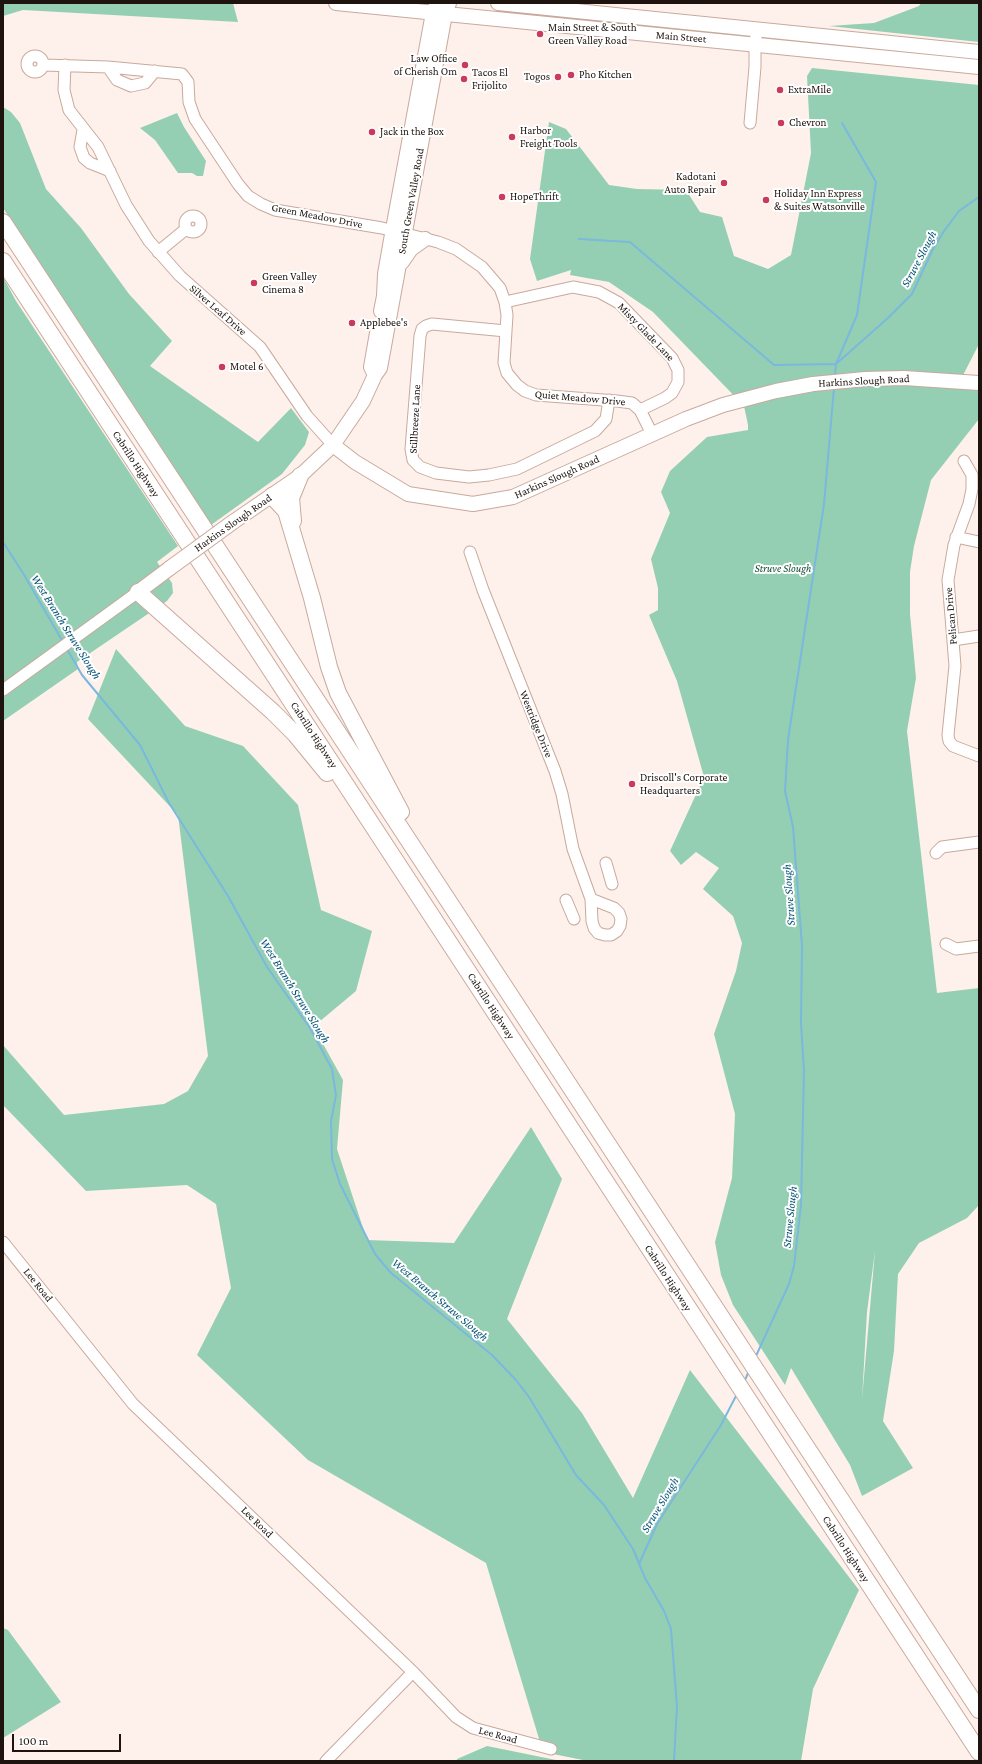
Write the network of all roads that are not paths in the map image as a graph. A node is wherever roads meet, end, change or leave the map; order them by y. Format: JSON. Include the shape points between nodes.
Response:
{"nodes":[{"id":1,"x":336,"y":3,"type":"edge"},
{"id":2,"x":498,"y":3,"type":"edge"},
{"id":3,"x":441,"y":8,"type":"edge"},
{"id":4,"x":757,"y":29,"type":"junction"},
{"id":5,"x":755,"y":44,"type":"junction"},
{"id":6,"x":979,"y":52,"type":"edge"},
{"id":7,"x":44,"y":65,"type":"dead end"},
{"id":8,"x":65,"y":66,"type":"junction"},
{"id":9,"x":108,"y":67,"type":"junction"},
{"id":10,"x":979,"y":67,"type":"edge"},
{"id":11,"x":155,"y":71,"type":"junction"},
{"id":12,"x":750,"y":123,"type":"dead end"},
{"id":13,"x":83,"y":130,"type":"junction"},
{"id":14,"x":110,"y":171,"type":"junction"},
{"id":15,"x":3,"y":222,"type":"edge"},
{"id":16,"x":186,"y":229,"type":"dead end"},
{"id":17,"x":399,"y":233,"type":"junction"},
{"id":18,"x":425,"y":239,"type":"junction"},
{"id":19,"x":158,"y":252,"type":"junction"},
{"id":20,"x":3,"y":261,"type":"edge"},
{"id":21,"x":399,"y":267,"type":"junction"},
{"id":22,"x":505,"y":302,"type":"junction"},
{"id":23,"x":506,"y":331,"type":"junction"},
{"id":24,"x":375,"y":375,"type":"junction"},
{"id":25,"x":976,"y":383,"type":"edge"},
{"id":26,"x":609,"y":400,"type":"junction"},
{"id":27,"x":640,"y":410,"type":"junction"},
{"id":28,"x":652,"y":434,"type":"junction"},
{"id":29,"x":333,"y":445,"type":"junction"},
{"id":30,"x":964,"y":461,"type":"dead end"},
{"id":31,"x":300,"y":476,"type":"junction"},
{"id":32,"x":272,"y":496,"type":"junction"},
{"id":33,"x":956,"y":537,"type":"junction"},
{"id":34,"x":979,"y":542,"type":"edge"},
{"id":35,"x":470,"y":552,"type":"dead end"},
{"id":36,"x":138,"y":592,"type":"junction"},
{"id":37,"x":312,"y":598,"type":"junction"},
{"id":38,"x":979,"y":636,"type":"edge"},
{"id":39,"x":953,"y":640,"type":"junction"},
{"id":40,"x":4,"y":688,"type":"edge"},
{"id":41,"x":979,"y":756,"type":"edge"},
{"id":42,"x":979,"y":842,"type":"edge"},
{"id":43,"x":936,"y":853,"type":"dead end"},
{"id":44,"x":606,"y":863,"type":"dead end"},
{"id":45,"x":407,"y":878,"type":"junction"},
{"id":46,"x":612,"y":884,"type":"dead end"},
{"id":47,"x":442,"y":892,"type":"junction"},
{"id":48,"x":592,"y":898,"type":"dead end"},
{"id":49,"x":566,"y":900,"type":"dead end"},
{"id":50,"x":574,"y":919,"type":"dead end"},
{"id":51,"x":946,"y":944,"type":"dead end"},
{"id":52,"x":979,"y":946,"type":"edge"},
{"id":53,"x":3,"y":1242,"type":"edge"},
{"id":54,"x":413,"y":1672,"type":"junction"},
{"id":55,"x":979,"y":1710,"type":"edge"},
{"id":56,"x":551,"y":1749,"type":"dead end"},
{"id":57,"x":979,"y":1752,"type":"edge"},
{"id":58,"x":326,"y":1761,"type":"edge"}],
"edges":[{"from":1,"to":3,"type":"main road","name":"Main Street"},
{"from":2,"to":4,"type":"main road","name":"Main Street"},
{"from":3,"to":5,"type":"main road","name":"Main Street"},
{"from":3,"to":17,"type":"main road","name":"South Green Valley Road"},
{"from":4,"to":5,"type":"street"},
{"from":4,"to":6,"type":"main road","name":"Main Street"},
{"from":5,"to":10,"type":"main road","name":"Main Street"},
{"from":5,"to":12,"type":"street"},
{"from":7,"to":8,"type":"street","name":"Green Meadow Drive"},
{"from":8,"to":9,"type":"street","name":"Green Meadow Drive"},
{"from":8,"to":13,"type":"street","name":"Silver Leaf Drive","via":[[67,103]]},
{"from":9,"to":11,"type":"street","name":"Green Meadow Drive"},
{"from":9,"to":11,"type":"street","via":[[117,80],[131,86],[145,83]]},
{"from":11,"to":17,"type":"street","name":"Green Meadow Drive","via":[[188,76],[189,102],[195,119],[241,189],[255,201],[275,210]]},
{"from":13,"to":14,"type":"street","name":"Silver Leaf Drive","via":[[98,147]]},
{"from":13,"to":14,"type":"street","via":[[80,147],[84,158]]},
{"from":14,"to":19,"type":"street","name":"Silver Leaf Drive","via":[[130,213]]},
{"from":15,"to":47,"type":"highway","name":"Cabrillo Highway"},
{"from":16,"to":19,"type":"street"},
{"from":17,"to":18,"type":"street","name":"Quiet Meadow Drive"},
{"from":17,"to":21,"type":"main road","name":"South Green Valley Road"},
{"from":17,"to":24,"type":"main road","name":"South Green Valley Road","via":[[385,274],[384,296],[371,367]]},
{"from":18,"to":21,"type":"main road","via":[[411,249]]},
{"from":18,"to":22,"type":"street","name":"Quiet Meadow Drive","via":[[450,246],[474,261],[497,283]]},
{"from":19,"to":29,"type":"street","name":"Silver Leaf Drive","via":[[180,276],[260,347],[307,416]]},
{"from":20,"to":45,"type":"highway","name":"Cabrillo Highway"},
{"from":21,"to":24,"type":"main road","name":"South Green Valley Road","via":[[380,368]]},
{"from":22,"to":23,"type":"street","name":"Quiet Meadow Drive"},
{"from":22,"to":27,"type":"street","name":"Misty Glade Lane","via":[[573,287],[594,291],[619,303],[672,358],[678,370],[678,382],[672,393]]},
{"from":23,"to":26,"type":"street","name":"Quiet Meadow Drive","via":[[505,368],[510,378],[521,389],[536,395]]},
{"from":23,"to":26,"type":"street","name":"Stillbreeze Lane","via":[[432,324],[422,329],[411,449],[413,460],[420,467],[436,473],[469,477],[516,468],[599,429],[608,415]]},
{"from":24,"to":29,"type":"main road","name":"South Green Valley Road","via":[[363,401]]},
{"from":25,"to":28,"type":"main road","name":"Harkins Slough Road","via":[[904,378],[813,384],[723,405]]},
{"from":26,"to":27,"type":"street","name":"Quiet Meadow Drive","via":[[628,402]]},
{"from":27,"to":28,"type":"street","name":"Quiet Meadow Drive"},
{"from":28,"to":29,"type":"main road","name":"Harkins Slough Road","via":[[513,497],[474,504],[408,494],[355,462]]},
{"from":29,"to":31,"type":"main road","name":"Harkins Slough Road"},
{"from":30,"to":33,"type":"street","name":"Pelican Drive","via":[[972,475],[972,489]]},
{"from":31,"to":32,"type":"main road","name":"Harkins Slough Road"},
{"from":31,"to":37,"type":"highway","via":[[291,498],[291,512]]},
{"from":32,"to":36,"type":"main road","name":"Harkins Slough Road","bridge":true},
{"from":32,"to":37,"type":"highway","via":[[286,511]]},
{"from":33,"to":34,"type":"street"},
{"from":33,"to":39,"type":"street","name":"Pelican Drive","via":[[948,580]]},
{"from":35,"to":48,"type":"street","name":"Westridge Drive","via":[[555,771],[573,849]]},
{"from":36,"to":40,"type":"street","name":"Harkins Slough Road"},
{"from":36,"to":45,"type":"highway","via":[[288,726],[330,777],[376,843]]},
{"from":37,"to":47,"type":"highway","via":[[329,667],[338,692]]},
{"from":38,"to":39,"type":"street"},
{"from":39,"to":41,"type":"street","name":"Pelican Drive","via":[[955,679],[948,738],[956,748]]},
{"from":42,"to":43,"type":"street","via":[[942,847]]},
{"from":44,"to":46,"type":"street"},
{"from":45,"to":57,"type":"highway","name":"Cabrillo Highway"},
{"from":47,"to":55,"type":"highway","name":"Cabrillo Highway"},
{"from":49,"to":50,"type":"street"},
{"from":51,"to":52,"type":"street","via":[[956,948]]},
{"from":53,"to":54,"type":"street","name":"Lee Road","via":[[133,1404]]},
{"from":54,"to":56,"type":"street","name":"Lee Road","via":[[456,1717],[473,1728]]},
{"from":54,"to":58,"type":"street"}]}
